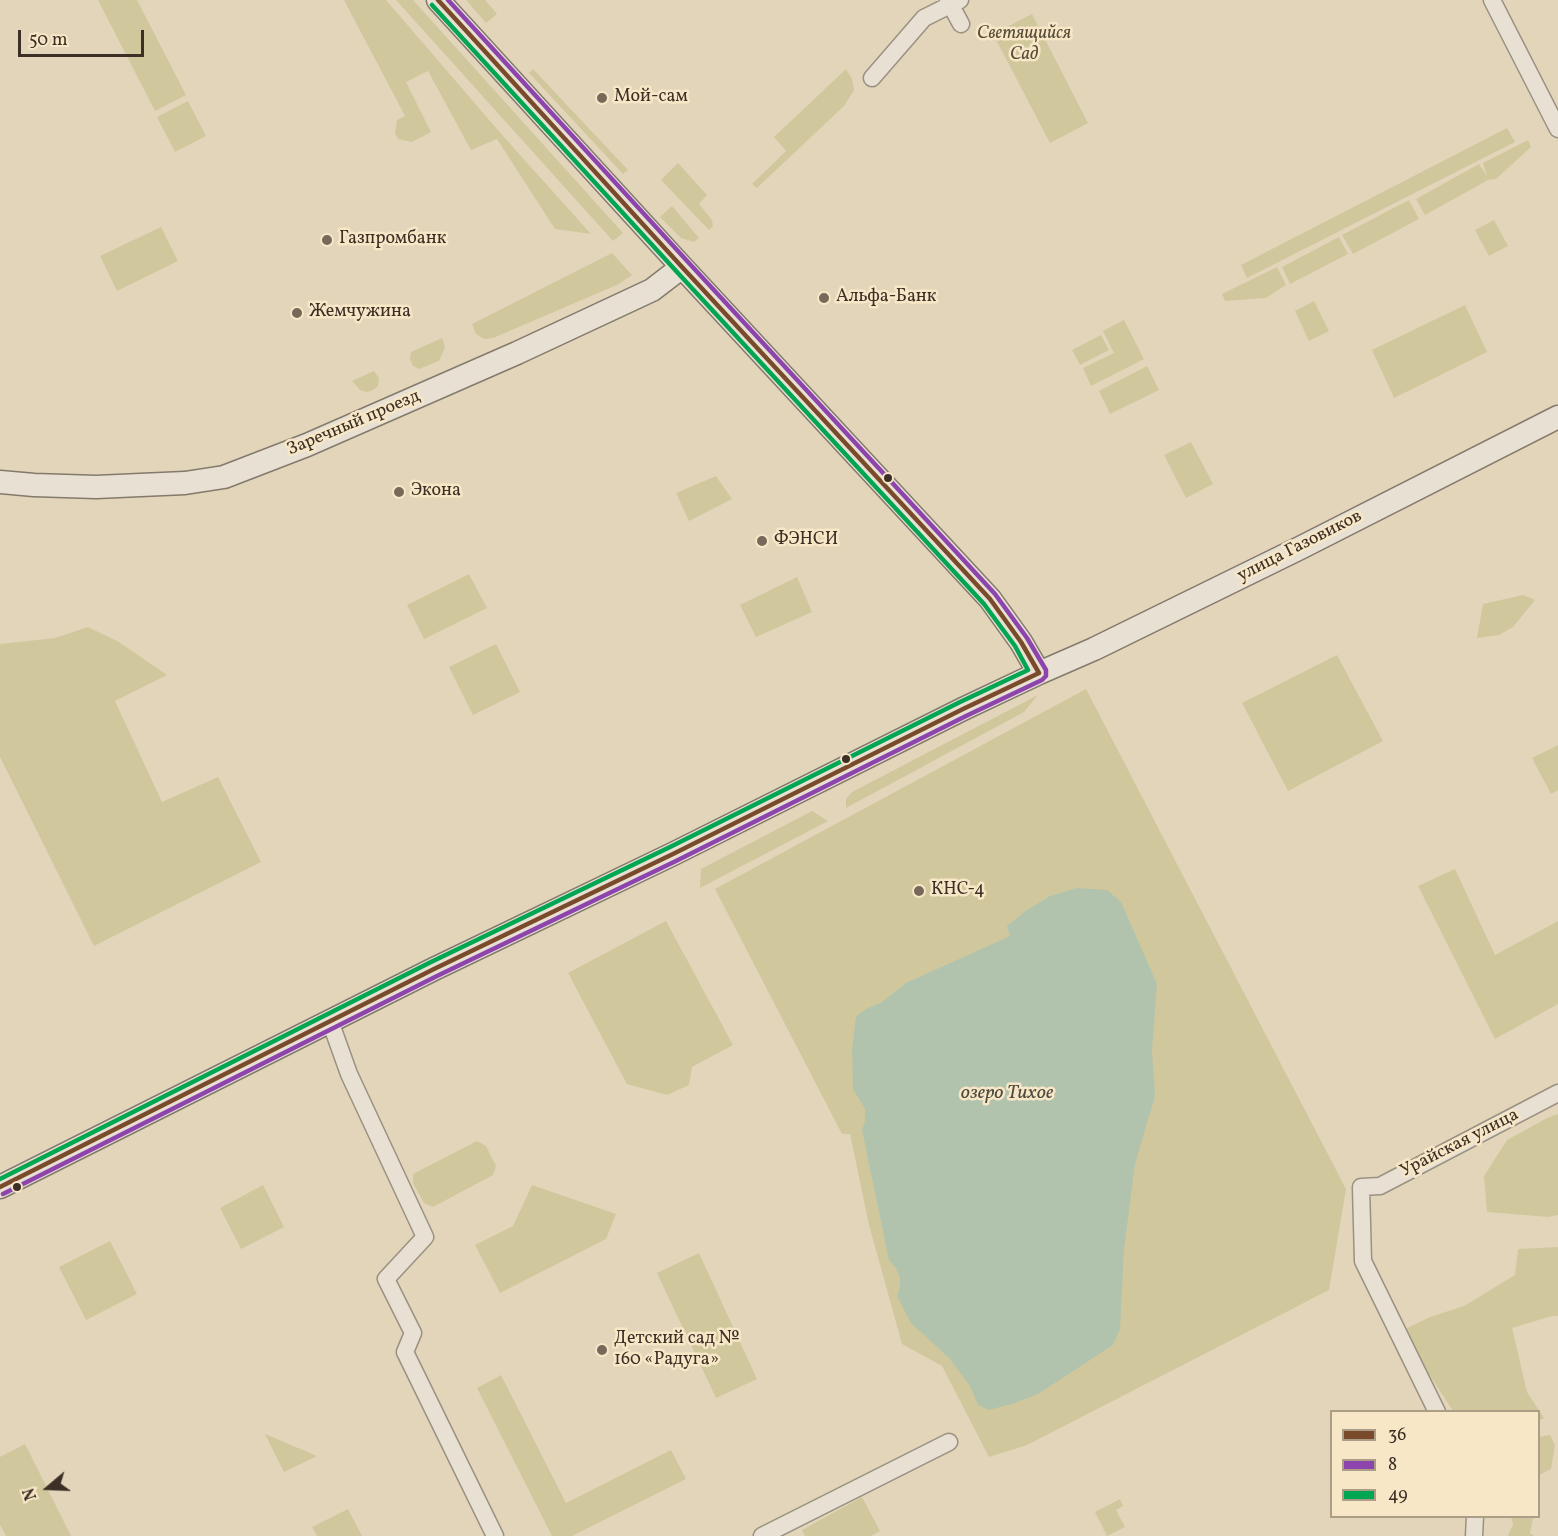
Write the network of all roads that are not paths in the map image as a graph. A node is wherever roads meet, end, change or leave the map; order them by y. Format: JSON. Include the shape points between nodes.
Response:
{"nodes":[{"id":1,"x":438,"y":0,"type":"edge"},
{"id":2,"x":1492,"y":0,"type":"edge"},
{"id":3,"x":953,"y":2,"type":"edge"},
{"id":4,"x":961,"y":24,"type":"dead end"},
{"id":5,"x":872,"y":78,"type":"dead end"},
{"id":6,"x":1558,"y":129,"type":"edge"},
{"id":7,"x":682,"y":267,"type":"junction"},
{"id":8,"x":1558,"y":417,"type":"edge"},
{"id":9,"x":0,"y":482,"type":"edge"},
{"id":10,"x":1040,"y":673,"type":"junction"},
{"id":11,"x":330,"y":1020,"type":"junction"},
{"id":12,"x":1558,"y":1093,"type":"edge"},
{"id":13,"x":0,"y":1187,"type":"edge"},
{"id":14,"x":1436,"y":1410,"type":"edge"},
{"id":15,"x":949,"y":1442,"type":"dead end"},
{"id":16,"x":1475,"y":1518,"type":"edge"},
{"id":17,"x":495,"y":1536,"type":"edge"},
{"id":18,"x":762,"y":1536,"type":"edge"},
{"id":19,"x":1474,"y":1536,"type":"edge"}],
"edges":[{"from":1,"to":7,"type":"main road"},
{"from":2,"to":6,"type":"street"},
{"from":3,"to":4,"type":"street"},
{"from":3,"to":5,"type":"street","via":[[924,18]]},
{"from":7,"to":9,"type":"main road","name":"Заречный проезд","via":[[652,290],[507,357],[224,477],[96,487]]},
{"from":7,"to":10,"type":"main road","via":[[990,599]]},
{"from":8,"to":10,"type":"main road","name":"улица Газовиков","via":[[1300,548]]},
{"from":10,"to":11,"type":"main road","name":"улица Газовиков"},
{"from":11,"to":13,"type":"main road","name":"улица Газовиков"},
{"from":11,"to":17,"type":"street","via":[[349,1074],[425,1237],[386,1279],[413,1333],[405,1352]]},
{"from":12,"to":14,"type":"street","name":"Урайская улица","via":[[1380,1186],[1361,1187],[1363,1261]]},
{"from":15,"to":18,"type":"street"},
{"from":16,"to":19,"type":"street"}]}
